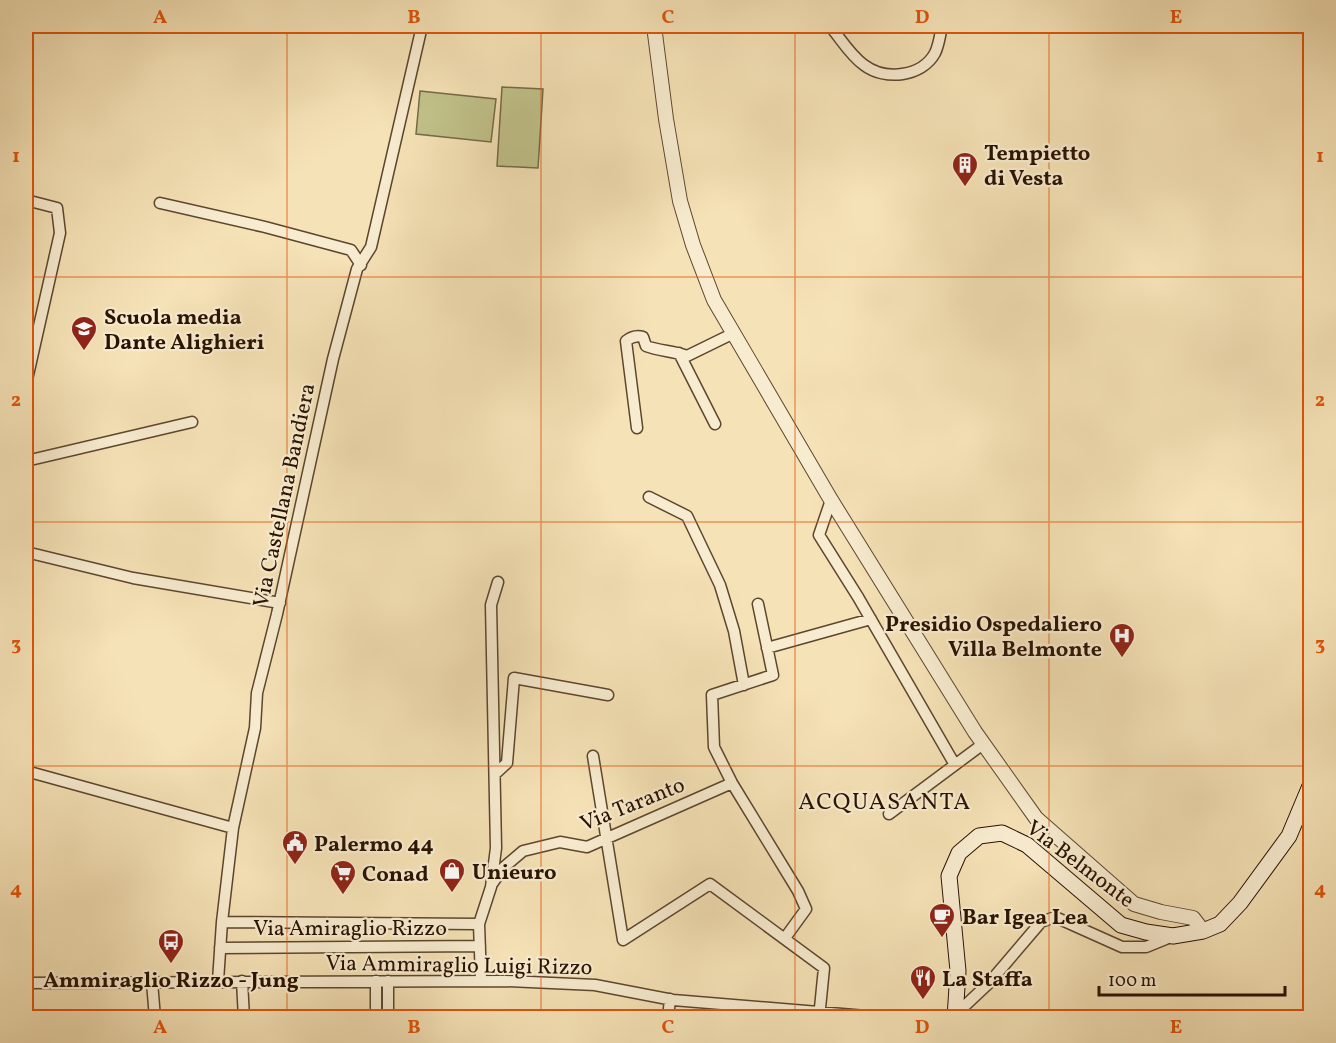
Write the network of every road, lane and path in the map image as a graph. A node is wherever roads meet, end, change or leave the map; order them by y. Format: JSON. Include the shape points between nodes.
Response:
{"nodes":[{"id":1,"x":422,"y":26,"type":"edge"},
{"id":2,"x":654,"y":26,"type":"edge"},
{"id":3,"x":830,"y":26,"type":"edge"},
{"id":4,"x":942,"y":26,"type":"edge"},
{"id":5,"x":26,"y":200,"type":"edge"},
{"id":6,"x":160,"y":204,"type":"dead end"},
{"id":7,"x":361,"y":264,"type":"junction"},
{"id":8,"x":734,"y":333,"type":"junction"},
{"id":9,"x":679,"y":353,"type":"junction"},
{"id":10,"x":26,"y":384,"type":"edge"},
{"id":11,"x":192,"y":422,"type":"dead end"},
{"id":12,"x":715,"y":424,"type":"dead end"},
{"id":13,"x":637,"y":428,"type":"dead end"},
{"id":14,"x":26,"y":461,"type":"edge"},
{"id":15,"x":649,"y":497,"type":"dead end"},
{"id":16,"x":831,"y":500,"type":"junction"},
{"id":17,"x":26,"y":552,"type":"edge"},
{"id":18,"x":498,"y":582,"type":"dead end"},
{"id":19,"x":280,"y":603,"type":"junction"},
{"id":20,"x":758,"y":604,"type":"dead end"},
{"id":21,"x":871,"y":619,"type":"junction"},
{"id":22,"x":767,"y":648,"type":"junction"},
{"id":23,"x":744,"y":685,"type":"junction"},
{"id":24,"x":608,"y":695,"type":"dead end"},
{"id":25,"x":983,"y":744,"type":"junction"},
{"id":26,"x":593,"y":756,"type":"dead end"},
{"id":27,"x":955,"y":765,"type":"junction"},
{"id":28,"x":26,"y":771,"type":"edge"},
{"id":29,"x":495,"y":774,"type":"junction"},
{"id":30,"x":732,"y":783,"type":"junction"},
{"id":31,"x":1311,"y":786,"type":"edge"},
{"id":32,"x":890,"y":814,"type":"dead end"},
{"id":33,"x":233,"y":828,"type":"junction"},
{"id":34,"x":605,"y":839,"type":"junction"},
{"id":35,"x":490,"y":887,"type":"junction"},
{"id":36,"x":222,"y":922,"type":"junction"},
{"id":37,"x":479,"y":924,"type":"junction"},
{"id":38,"x":1203,"y":932,"type":"junction"},
{"id":39,"x":1173,"y":936,"type":"junction"},
{"id":40,"x":785,"y":938,"type":"junction"},
{"id":41,"x":480,"y":946,"type":"junction"},
{"id":42,"x":220,"y":948,"type":"junction"},
{"id":43,"x":218,"y":981,"type":"junction"},
{"id":44,"x":242,"y":981,"type":"junction"},
{"id":45,"x":376,"y":981,"type":"junction"},
{"id":46,"x":388,"y":981,"type":"junction"},
{"id":47,"x":481,"y":981,"type":"junction"},
{"id":48,"x":152,"y":982,"type":"junction"},
{"id":49,"x":26,"y":983,"type":"edge"},
{"id":50,"x":670,"y":999,"type":"junction"},
{"id":51,"x":819,"y":1015,"type":"edge"},
{"id":52,"x":155,"y":1017,"type":"edge"},
{"id":53,"x":244,"y":1017,"type":"edge"},
{"id":54,"x":376,"y":1017,"type":"edge"},
{"id":55,"x":388,"y":1017,"type":"edge"},
{"id":56,"x":668,"y":1017,"type":"edge"},
{"id":57,"x":890,"y":1017,"type":"edge"},
{"id":58,"x":953,"y":1017,"type":"edge"}],
"edges":[{"from":1,"to":7,"type":"street","name":"Via Castellana Bandiera","via":[[383,201],[371,247]]},
{"from":2,"to":8,"type":"street","via":[[681,201],[714,300]]},
{"from":3,"to":4,"type":"street","via":[[865,66],[884,74],[901,75],[916,71],[934,55]]},
{"from":5,"to":10,"type":"street","via":[[57,208],[60,233]]},
{"from":6,"to":7,"type":"street","via":[[265,226],[351,250]]},
{"from":7,"to":19,"type":"street","name":"Via Castellana Bandiera","via":[[333,359]]},
{"from":8,"to":9,"type":"street","via":[[687,356]]},
{"from":8,"to":16,"type":"street"},
{"from":9,"to":12,"type":"street"},
{"from":9,"to":13,"type":"street","via":[[646,346],[639,336],[626,341]]},
{"from":11,"to":14,"type":"street"},
{"from":15,"to":23,"type":"street","via":[[687,516],[720,585]]},
{"from":16,"to":21,"type":"street","via":[[819,535]]},
{"from":16,"to":25,"type":"street"},
{"from":17,"to":19,"type":"street","via":[[133,578]]},
{"from":18,"to":29,"type":"street","via":[[491,605]]},
{"from":19,"to":33,"type":"street","name":"Via Castellana Bandiera","via":[[257,693],[255,728]]},
{"from":20,"to":22,"type":"street"},
{"from":21,"to":22,"type":"street"},
{"from":21,"to":27,"type":"street"},
{"from":22,"to":23,"type":"street","via":[[773,675]]},
{"from":23,"to":30,"type":"street","via":[[712,695],[714,747]]},
{"from":24,"to":29,"type":"street","via":[[514,678],[507,763]]},
{"from":25,"to":27,"type":"street"},
{"from":25,"to":38,"type":"street","via":[[1036,818],[1134,904],[1193,918]]},
{"from":26,"to":34,"type":"street"},
{"from":27,"to":32,"type":"street"},
{"from":28,"to":33,"type":"street"},
{"from":29,"to":35,"type":"street","via":[[495,848]]},
{"from":30,"to":34,"type":"street","name":"Via Taranto"},
{"from":30,"to":40,"type":"street","via":[[806,909]]},
{"from":31,"to":38,"type":"main road","via":[[1289,836],[1240,903],[1220,924]]},
{"from":33,"to":36,"type":"street","name":"Via Castellana Bandiera"},
{"from":34,"to":35,"type":"street","name":"Via Taranto","via":[[587,847],[560,842],[523,851],[503,868]]},
{"from":34,"to":40,"type":"street","via":[[623,940],[710,884]]},
{"from":35,"to":37,"type":"street"},
{"from":36,"to":37,"type":"street"},
{"from":36,"to":42,"type":"street","name":"Via Castellana Bandiera"},
{"from":37,"to":41,"type":"street"},
{"from":38,"to":39,"type":"main road","name":"Via Belmonte"},
{"from":39,"to":58,"type":"street","via":[[1146,947],[1122,946],[1054,917],[1041,922],[989,983]]},
{"from":39,"to":58,"type":"main road","name":"Via Belmonte","via":[[1121,925],[1027,846],[1002,833],[979,836],[959,853],[949,876],[958,971]]},
{"from":40,"to":51,"type":"street","via":[[824,968]]},
{"from":41,"to":42,"type":"street","name":"Via Amiraglio Rizzo"},
{"from":41,"to":47,"type":"street"},
{"from":42,"to":43,"type":"street","name":"Via Castellana Bandiera"},
{"from":43,"to":44,"type":"street","name":"Via Ammiraglio Luigi Rizzo"},
{"from":43,"to":48,"type":"street","name":"Via Ammiraglio Luigi Rizzo"},
{"from":44,"to":45,"type":"street","name":"Via Ammiraglio Luigi Rizzo"},
{"from":44,"to":53,"type":"street"},
{"from":45,"to":46,"type":"street","name":"Via Ammiraglio Luigi Rizzo"},
{"from":45,"to":54,"type":"street"},
{"from":46,"to":47,"type":"street","name":"Via Ammiraglio Luigi Rizzo"},
{"from":46,"to":55,"type":"street"},
{"from":47,"to":50,"type":"street","name":"Via Ammiraglio Luigi Rizzo","via":[[595,985]]},
{"from":48,"to":49,"type":"street","name":"Via Ammiraglio Luigi Rizzo"},
{"from":48,"to":52,"type":"street"},
{"from":50,"to":51,"type":"street","name":"Via Ammiraglio Luigi Rizzo"},
{"from":50,"to":56,"type":"street"},
{"from":51,"to":57,"type":"street","name":"Via Ammiraglio Luigi Rizzo"}]}
